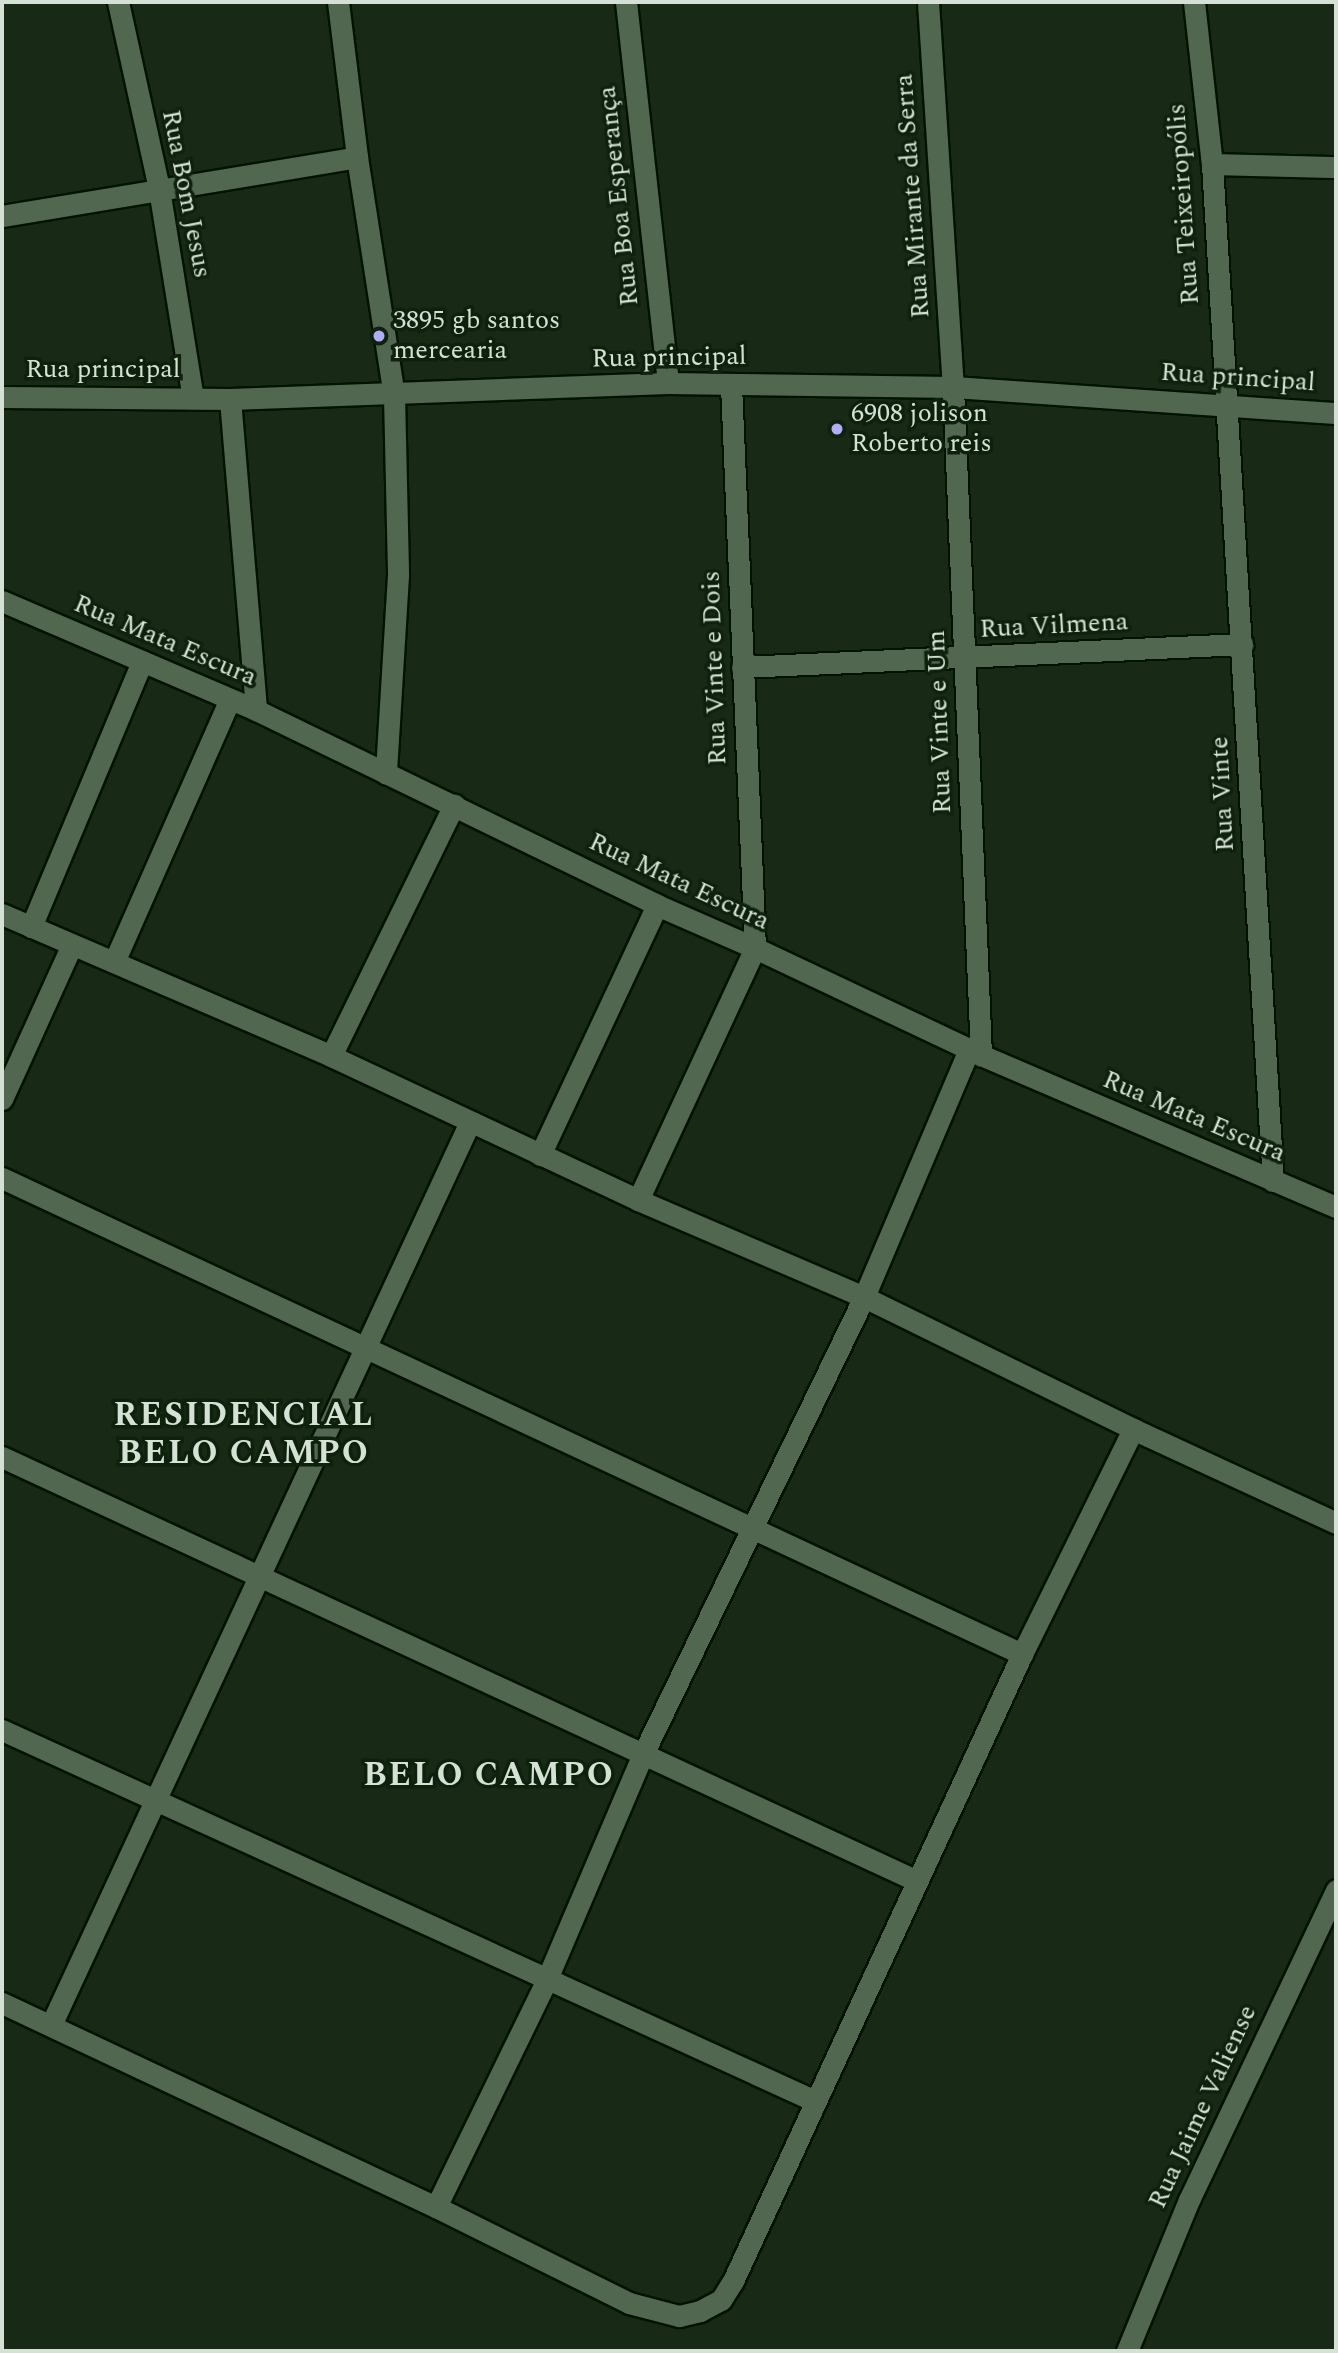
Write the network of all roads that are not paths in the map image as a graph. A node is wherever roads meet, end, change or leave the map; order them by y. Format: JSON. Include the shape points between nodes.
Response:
{"nodes":[{"id":1,"x":118,"y":2,"type":"edge"},
{"id":2,"x":338,"y":2,"type":"edge"},
{"id":3,"x":626,"y":2,"type":"edge"},
{"id":4,"x":928,"y":2,"type":"edge"},
{"id":5,"x":1194,"y":2,"type":"edge"},
{"id":6,"x":357,"y":158,"type":"junction"},
{"id":7,"x":1212,"y":164,"type":"junction"},
{"id":8,"x":1336,"y":167,"type":"edge"},
{"id":9,"x":159,"y":189,"type":"junction"},
{"id":10,"x":2,"y":216,"type":"edge"},
{"id":11,"x":668,"y":383,"type":"junction"},
{"id":12,"x":731,"y":385,"type":"junction"},
{"id":13,"x":953,"y":387,"type":"junction"},
{"id":14,"x":394,"y":395,"type":"junction"},
{"id":15,"x":2,"y":397,"type":"edge"},
{"id":16,"x":193,"y":398,"type":"junction"},
{"id":17,"x":230,"y":399,"type":"junction"},
{"id":18,"x":1224,"y":404,"type":"junction"},
{"id":19,"x":1336,"y":413,"type":"edge"},
{"id":20,"x":2,"y":601,"type":"edge"},
{"id":21,"x":1242,"y":645,"type":"junction"},
{"id":22,"x":966,"y":659,"type":"junction"},
{"id":23,"x":142,"y":662,"type":"junction"},
{"id":24,"x":742,"y":667,"type":"junction"},
{"id":25,"x":230,"y":699,"type":"junction"},
{"id":26,"x":256,"y":710,"type":"junction"},
{"id":27,"x":386,"y":774,"type":"junction"},
{"id":28,"x":454,"y":805,"type":"junction"},
{"id":29,"x":657,"y":905,"type":"junction"},
{"id":30,"x":2,"y":914,"type":"edge"},
{"id":31,"x":31,"y":926,"type":"junction"},
{"id":32,"x":72,"y":945,"type":"junction"},
{"id":33,"x":755,"y":948,"type":"junction"},
{"id":34,"x":114,"y":962,"type":"junction"},
{"id":35,"x":975,"y":1053,"type":"junction"},
{"id":36,"x":331,"y":1056,"type":"junction"},
{"id":37,"x":2,"y":1099,"type":"edge"},
{"id":38,"x":470,"y":1122,"type":"junction"},
{"id":39,"x":540,"y":1155,"type":"junction"},
{"id":40,"x":2,"y":1178,"type":"edge"},
{"id":41,"x":1272,"y":1181,"type":"junction"},
{"id":42,"x":638,"y":1200,"type":"junction"},
{"id":43,"x":1336,"y":1207,"type":"edge"},
{"id":44,"x":864,"y":1297,"type":"junction"},
{"id":45,"x":365,"y":1347,"type":"junction"},
{"id":46,"x":1133,"y":1429,"type":"junction"},
{"id":47,"x":2,"y":1457,"type":"edge"},
{"id":48,"x":1336,"y":1523,"type":"edge"},
{"id":49,"x":751,"y":1528,"type":"junction"},
{"id":50,"x":261,"y":1577,"type":"junction"},
{"id":51,"x":1022,"y":1654,"type":"junction"},
{"id":52,"x":2,"y":1730,"type":"edge"},
{"id":53,"x":642,"y":1754,"type":"junction"},
{"id":54,"x":155,"y":1800,"type":"junction"},
{"id":55,"x":918,"y":1881,"type":"junction"},
{"id":56,"x":1336,"y":1890,"type":"edge"},
{"id":57,"x":547,"y":1979,"type":"junction"},
{"id":58,"x":2,"y":2003,"type":"edge"},
{"id":59,"x":51,"y":2025,"type":"junction"},
{"id":60,"x":815,"y":2101,"type":"junction"},
{"id":61,"x":436,"y":2207,"type":"junction"},
{"id":62,"x":1127,"y":2351,"type":"edge"}],
"edges":[{"from":1,"to":9,"type":"street","name":"Rua Bom Jesus"},
{"from":2,"to":6,"type":"street"},
{"from":3,"to":11,"type":"street","name":"Rua Boa Esperança"},
{"from":4,"to":13,"type":"street","name":"Rua Mirante da Serra"},
{"from":5,"to":7,"type":"street","name":"Rua Teixeiropólis"},
{"from":6,"to":9,"type":"street"},
{"from":6,"to":14,"type":"street"},
{"from":7,"to":8,"type":"street"},
{"from":7,"to":18,"type":"street","name":"Rua Teixeiropólis"},
{"from":9,"to":10,"type":"street"},
{"from":9,"to":16,"type":"street","name":"Rua Bom Jesus"},
{"from":11,"to":12,"type":"street","name":"Rua principal"},
{"from":11,"to":14,"type":"street","name":"Rua principal"},
{"from":12,"to":13,"type":"street","name":"Rua principal"},
{"from":12,"to":24,"type":"street","name":"Rua Vinte e Dois"},
{"from":13,"to":18,"type":"street","name":"Rua principal"},
{"from":13,"to":22,"type":"street","name":"Rua Vinte e Um"},
{"from":14,"to":17,"type":"street","name":"Rua principal"},
{"from":14,"to":27,"type":"street","via":[[398,575]]},
{"from":15,"to":16,"type":"street","name":"Rua principal"},
{"from":16,"to":17,"type":"street","name":"Rua principal"},
{"from":17,"to":26,"type":"street"},
{"from":18,"to":19,"type":"street","name":"Rua principal"},
{"from":18,"to":21,"type":"street","name":"Rua Vinte"},
{"from":20,"to":23,"type":"street","name":"Rua Mata Escura"},
{"from":21,"to":22,"type":"street","name":"Rua Vilmena"},
{"from":21,"to":41,"type":"street","name":"Rua Vinte"},
{"from":22,"to":24,"type":"street","name":"Rua Vilmena"},
{"from":22,"to":35,"type":"street","name":"Rua Vinte e Um"},
{"from":23,"to":25,"type":"street","name":"Rua Mata Escura"},
{"from":23,"to":31,"type":"street"},
{"from":24,"to":33,"type":"street","name":"Rua Vinte e Dois"},
{"from":25,"to":26,"type":"street","name":"Rua Mata Escura"},
{"from":25,"to":34,"type":"street"},
{"from":26,"to":27,"type":"street","name":"Rua Mata Escura"},
{"from":27,"to":28,"type":"street","name":"Rua Mata Escura"},
{"from":28,"to":29,"type":"street","name":"Rua Mata Escura"},
{"from":28,"to":36,"type":"street"},
{"from":29,"to":33,"type":"street","name":"Rua Mata Escura"},
{"from":29,"to":39,"type":"street"},
{"from":30,"to":31,"type":"street"},
{"from":31,"to":32,"type":"street"},
{"from":32,"to":34,"type":"street"},
{"from":32,"to":37,"type":"street"},
{"from":33,"to":35,"type":"street","name":"Rua Mata Escura"},
{"from":33,"to":42,"type":"street"},
{"from":34,"to":36,"type":"street"},
{"from":35,"to":41,"type":"street","name":"Rua Mata Escura"},
{"from":35,"to":44,"type":"street"},
{"from":36,"to":38,"type":"street"},
{"from":38,"to":39,"type":"street"},
{"from":38,"to":45,"type":"street"},
{"from":39,"to":42,"type":"street"},
{"from":40,"to":45,"type":"street"},
{"from":41,"to":43,"type":"street","name":"Rua Mata Escura"},
{"from":42,"to":44,"type":"street"},
{"from":44,"to":46,"type":"street"},
{"from":44,"to":49,"type":"street"},
{"from":45,"to":49,"type":"street"},
{"from":45,"to":50,"type":"street"},
{"from":46,"to":48,"type":"street"},
{"from":46,"to":51,"type":"street"},
{"from":47,"to":50,"type":"street"},
{"from":49,"to":51,"type":"street"},
{"from":49,"to":53,"type":"street"},
{"from":50,"to":53,"type":"street"},
{"from":50,"to":54,"type":"street"},
{"from":51,"to":55,"type":"street"},
{"from":52,"to":54,"type":"street"},
{"from":53,"to":55,"type":"street"},
{"from":53,"to":57,"type":"street"},
{"from":54,"to":57,"type":"street"},
{"from":54,"to":59,"type":"street"},
{"from":55,"to":60,"type":"street"},
{"from":56,"to":62,"type":"street","name":"Rua Jaime Valiense","via":[[1189,2200]]},
{"from":57,"to":60,"type":"street"},
{"from":57,"to":61,"type":"street"},
{"from":58,"to":59,"type":"street"},
{"from":59,"to":61,"type":"street"},
{"from":60,"to":61,"type":"street","via":[[733,2281],[721,2300],[700,2311],[679,2316],[629,2303]]}]}
